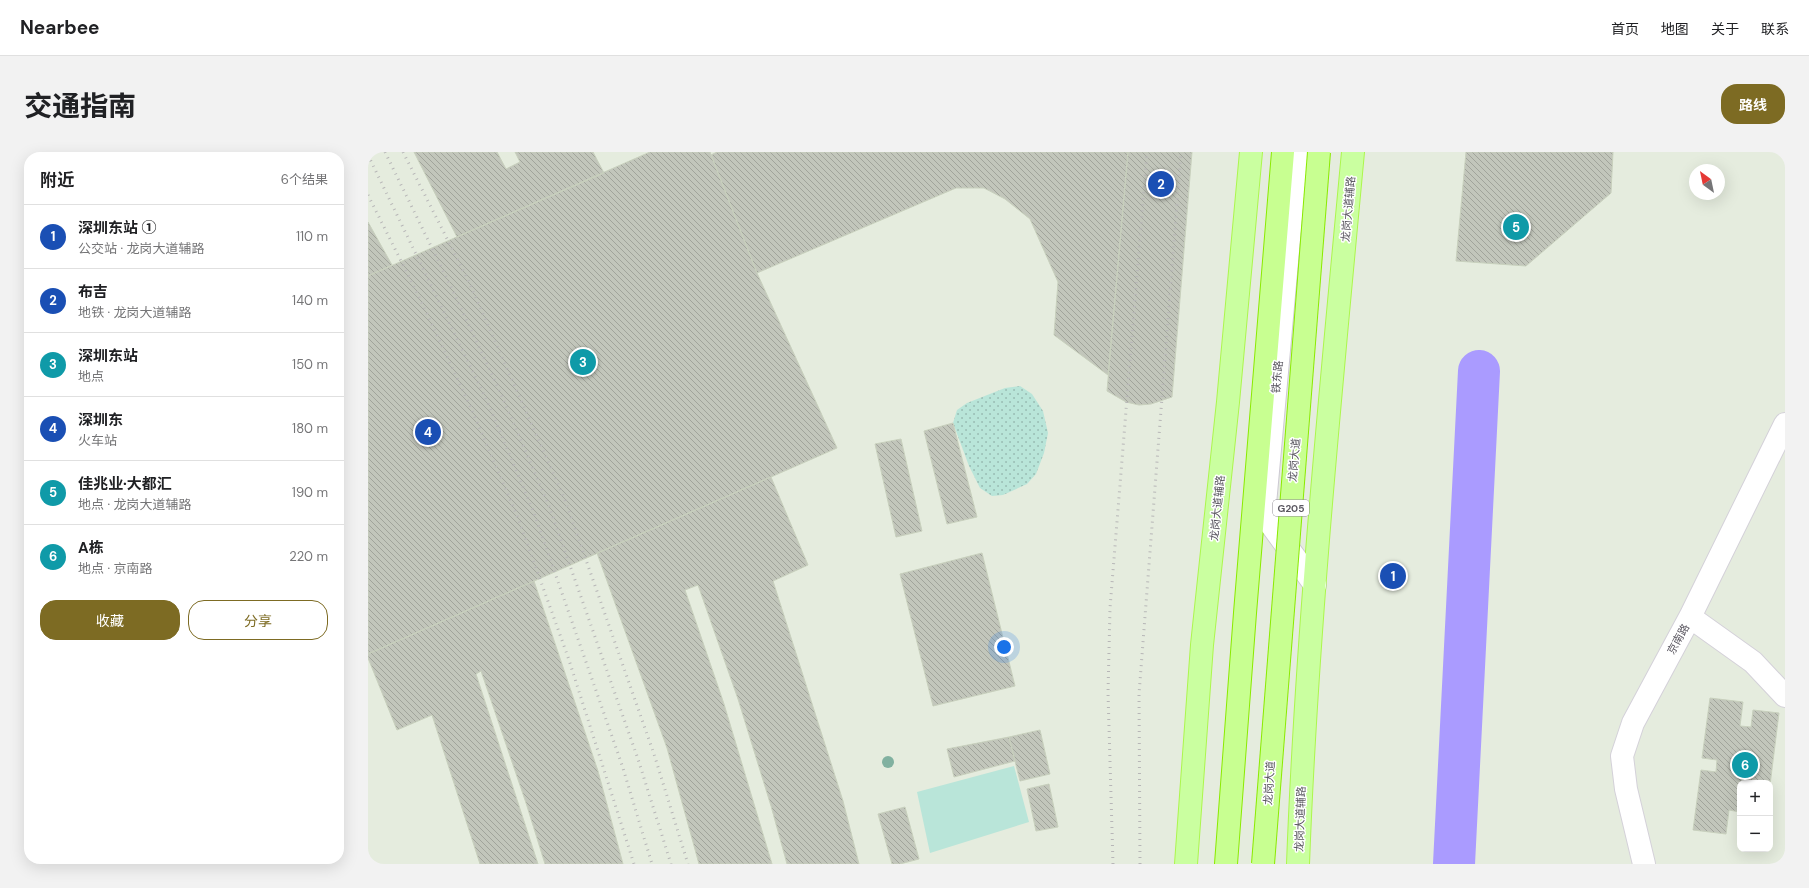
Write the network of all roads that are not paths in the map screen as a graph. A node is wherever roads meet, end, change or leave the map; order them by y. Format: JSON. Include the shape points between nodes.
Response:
{"nodes":[{"id":1,"x":1251,"y":152,"type":"edge"},
{"id":2,"x":1282,"y":152,"type":"edge"},
{"id":3,"x":1297,"y":152,"type":"edge"},
{"id":4,"x":1319,"y":152,"type":"edge"},
{"id":5,"x":1353,"y":152,"type":"edge"},
{"id":6,"x":1785,"y":424,"type":"edge"},
{"id":7,"x":1315,"y":585,"type":"junction"},
{"id":8,"x":1690,"y":617,"type":"junction"},
{"id":9,"x":1785,"y":696,"type":"edge"},
{"id":10,"x":1186,"y":864,"type":"edge"},
{"id":11,"x":1226,"y":864,"type":"edge"},
{"id":12,"x":1263,"y":864,"type":"edge"},
{"id":13,"x":1298,"y":864,"type":"edge"},
{"id":14,"x":1644,"y":864,"type":"edge"}],
"edges":[{"from":1,"to":10,"type":"main road","name":"龙岗大道辅路","via":[[1202,645]]},
{"from":2,"to":11,"type":"highway"},
{"from":3,"to":7,"type":"street","name":"铁东路","via":[[1264,515]]},
{"from":4,"to":12,"type":"highway","name":"龙岗大道","number":"G205","bridge":true},
{"from":5,"to":7,"type":"main road","name":"龙岗大道辅路"},
{"from":6,"to":8,"type":"street","name":"京南路"},
{"from":7,"to":13,"type":"main road","name":"龙岗大道辅路"},
{"from":8,"to":9,"type":"street","via":[[1753,662]]},
{"from":8,"to":14,"type":"street","name":"京南路","via":[[1633,723],[1622,756],[1626,789]]}]}
